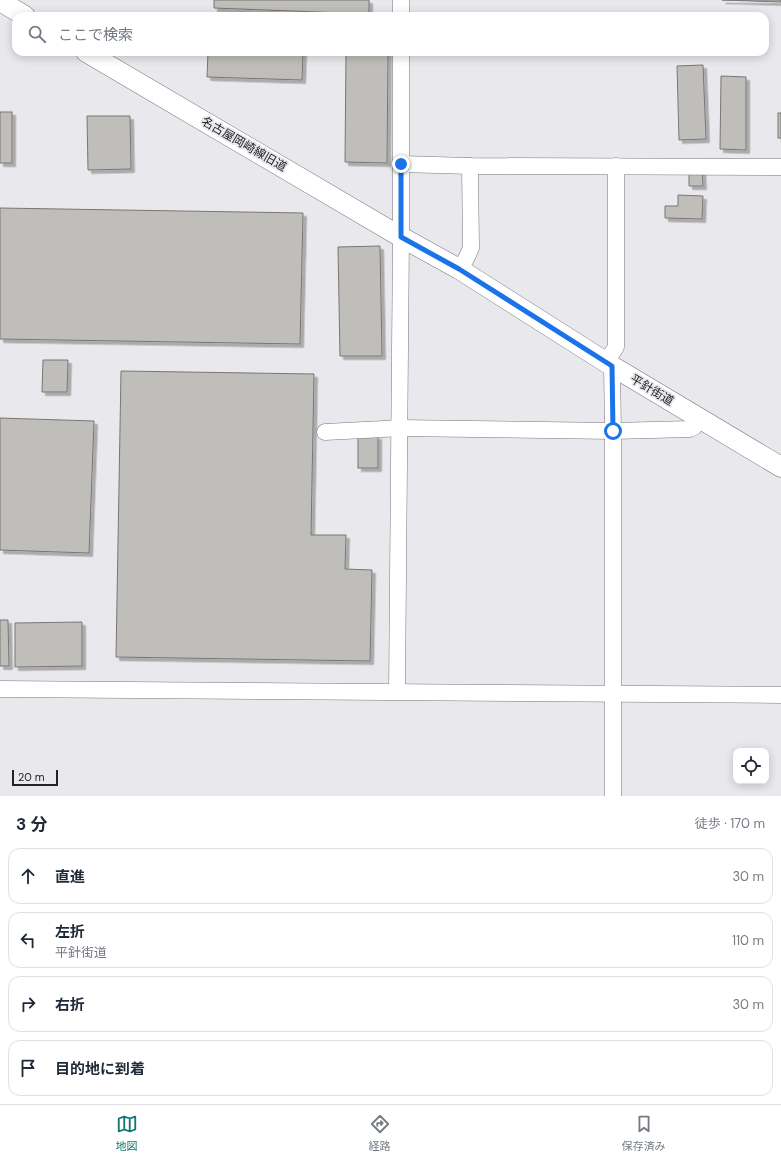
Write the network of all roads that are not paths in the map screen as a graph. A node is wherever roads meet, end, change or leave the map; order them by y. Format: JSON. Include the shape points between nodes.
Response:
{"nodes":[{"id":1,"x":401,"y":0,"type":"edge"},
{"id":2,"x":0,"y":1,"type":"edge"},
{"id":3,"x":18,"y":12,"type":"edge"},
{"id":4,"x":401,"y":12,"type":"edge"},
{"id":5,"x":93,"y":56,"type":"edge"},
{"id":6,"x":401,"y":56,"type":"edge"},
{"id":7,"x":401,"y":164,"type":"junction"},
{"id":8,"x":470,"y":166,"type":"junction"},
{"id":9,"x":616,"y":166,"type":"junction"},
{"id":10,"x":781,"y":167,"type":"edge"},
{"id":11,"x":401,"y":237,"type":"junction"},
{"id":12,"x":459,"y":269,"type":"junction"},
{"id":13,"x":609,"y":364,"type":"junction"},
{"id":14,"x":699,"y":418,"type":"junction"},
{"id":15,"x":399,"y":428,"type":"junction"},
{"id":16,"x":613,"y":431,"type":"junction"},
{"id":17,"x":325,"y":432,"type":"dead end"},
{"id":18,"x":781,"y":467,"type":"edge"},
{"id":19,"x":0,"y":689,"type":"edge"},
{"id":20,"x":398,"y":691,"type":"junction"},
{"id":21,"x":612,"y":692,"type":"junction"},
{"id":22,"x":781,"y":694,"type":"edge"},
{"id":23,"x":613,"y":796,"type":"edge"}],
"edges":[{"from":1,"to":4,"type":"street"},
{"from":2,"to":3,"type":"street"},
{"from":5,"to":11,"type":"street","name":"名古屋岡崎線旧道"},
{"from":6,"to":7,"type":"street"},
{"from":7,"to":8,"type":"street"},
{"from":7,"to":11,"type":"street"},
{"from":8,"to":9,"type":"street"},
{"from":8,"to":12,"type":"street","via":[[471,248]]},
{"from":9,"to":10,"type":"street"},
{"from":9,"to":13,"type":"street","via":[[616,347]]},
{"from":11,"to":12,"type":"street","name":"平針街道"},
{"from":11,"to":15,"type":"street"},
{"from":12,"to":13,"type":"street","name":"平針街道"},
{"from":13,"to":14,"type":"street","name":"平針街道"},
{"from":13,"to":16,"type":"street"},
{"from":14,"to":16,"type":"street","via":[[690,429]]},
{"from":14,"to":18,"type":"street","name":"平針街道"},
{"from":15,"to":16,"type":"street"},
{"from":15,"to":17,"type":"street"},
{"from":15,"to":20,"type":"street"},
{"from":16,"to":21,"type":"street"},
{"from":19,"to":20,"type":"street"},
{"from":20,"to":21,"type":"street"},
{"from":21,"to":22,"type":"street"},
{"from":21,"to":23,"type":"street"}]}
